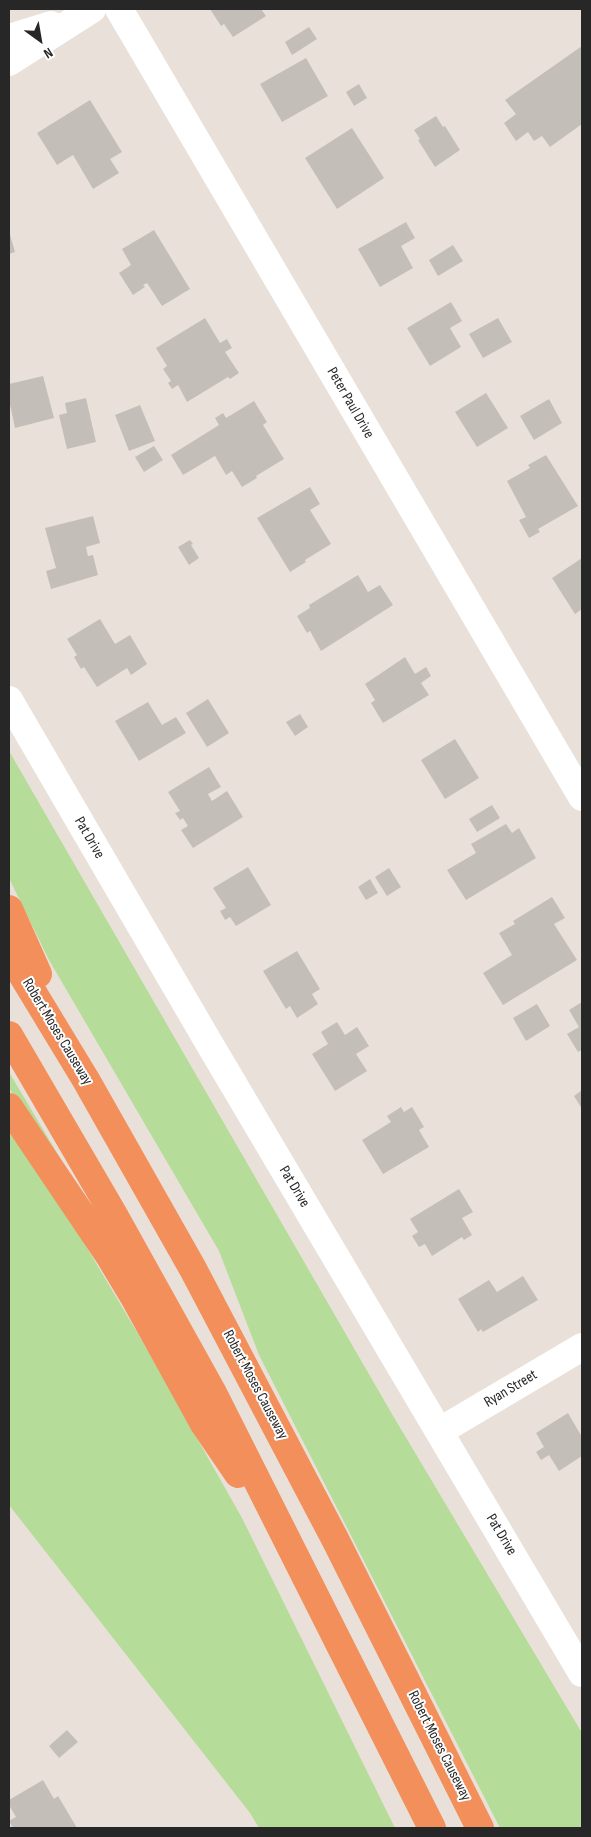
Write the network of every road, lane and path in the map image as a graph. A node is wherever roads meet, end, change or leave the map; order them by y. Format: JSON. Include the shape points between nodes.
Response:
{"nodes":[{"id":1,"x":119,"y":9,"type":"edge"},
{"id":2,"x":85,"y":13,"type":"edge"},
{"id":3,"x":9,"y":38,"type":"edge"},
{"id":4,"x":9,"y":62,"type":"edge"},
{"id":5,"x":9,"y":700,"type":"edge"},
{"id":6,"x":582,"y":797,"type":"edge"},
{"id":7,"x":9,"y":909,"type":"edge"},
{"id":8,"x":9,"y":953,"type":"edge"},
{"id":9,"x":9,"y":1035,"type":"edge"},
{"id":10,"x":86,"y":1080,"type":"junction"},
{"id":11,"x":9,"y":1107,"type":"edge"},
{"id":12,"x":582,"y":1347,"type":"edge"},
{"id":13,"x":440,"y":1431,"type":"junction"},
{"id":14,"x":304,"y":1570,"type":"junction"},
{"id":15,"x":582,"y":1673,"type":"edge"},
{"id":16,"x":432,"y":1828,"type":"edge"},
{"id":17,"x":480,"y":1828,"type":"edge"}],
"edges":[{"from":1,"to":6,"type":"street","name":"Peter Paul Drive"},
{"from":2,"to":3,"type":"street"},
{"from":2,"to":4,"type":"street"},
{"from":5,"to":13,"type":"street","name":"Pat Drive"},
{"from":7,"to":10,"type":"highway"},
{"from":8,"to":10,"type":"highway","name":"Robert Moses Causeway"},
{"from":9,"to":14,"type":"highway","via":[[169,1312]]},
{"from":10,"to":17,"type":"highway","name":"Robert Moses Causeway","via":[[193,1269],[287,1446]]},
{"from":11,"to":14,"type":"highway","via":[[120,1273],[204,1424]]},
{"from":12,"to":13,"type":"street","name":"Ryan Street"},
{"from":13,"to":15,"type":"street","name":"Pat Drive"},
{"from":14,"to":16,"type":"highway"}]}
